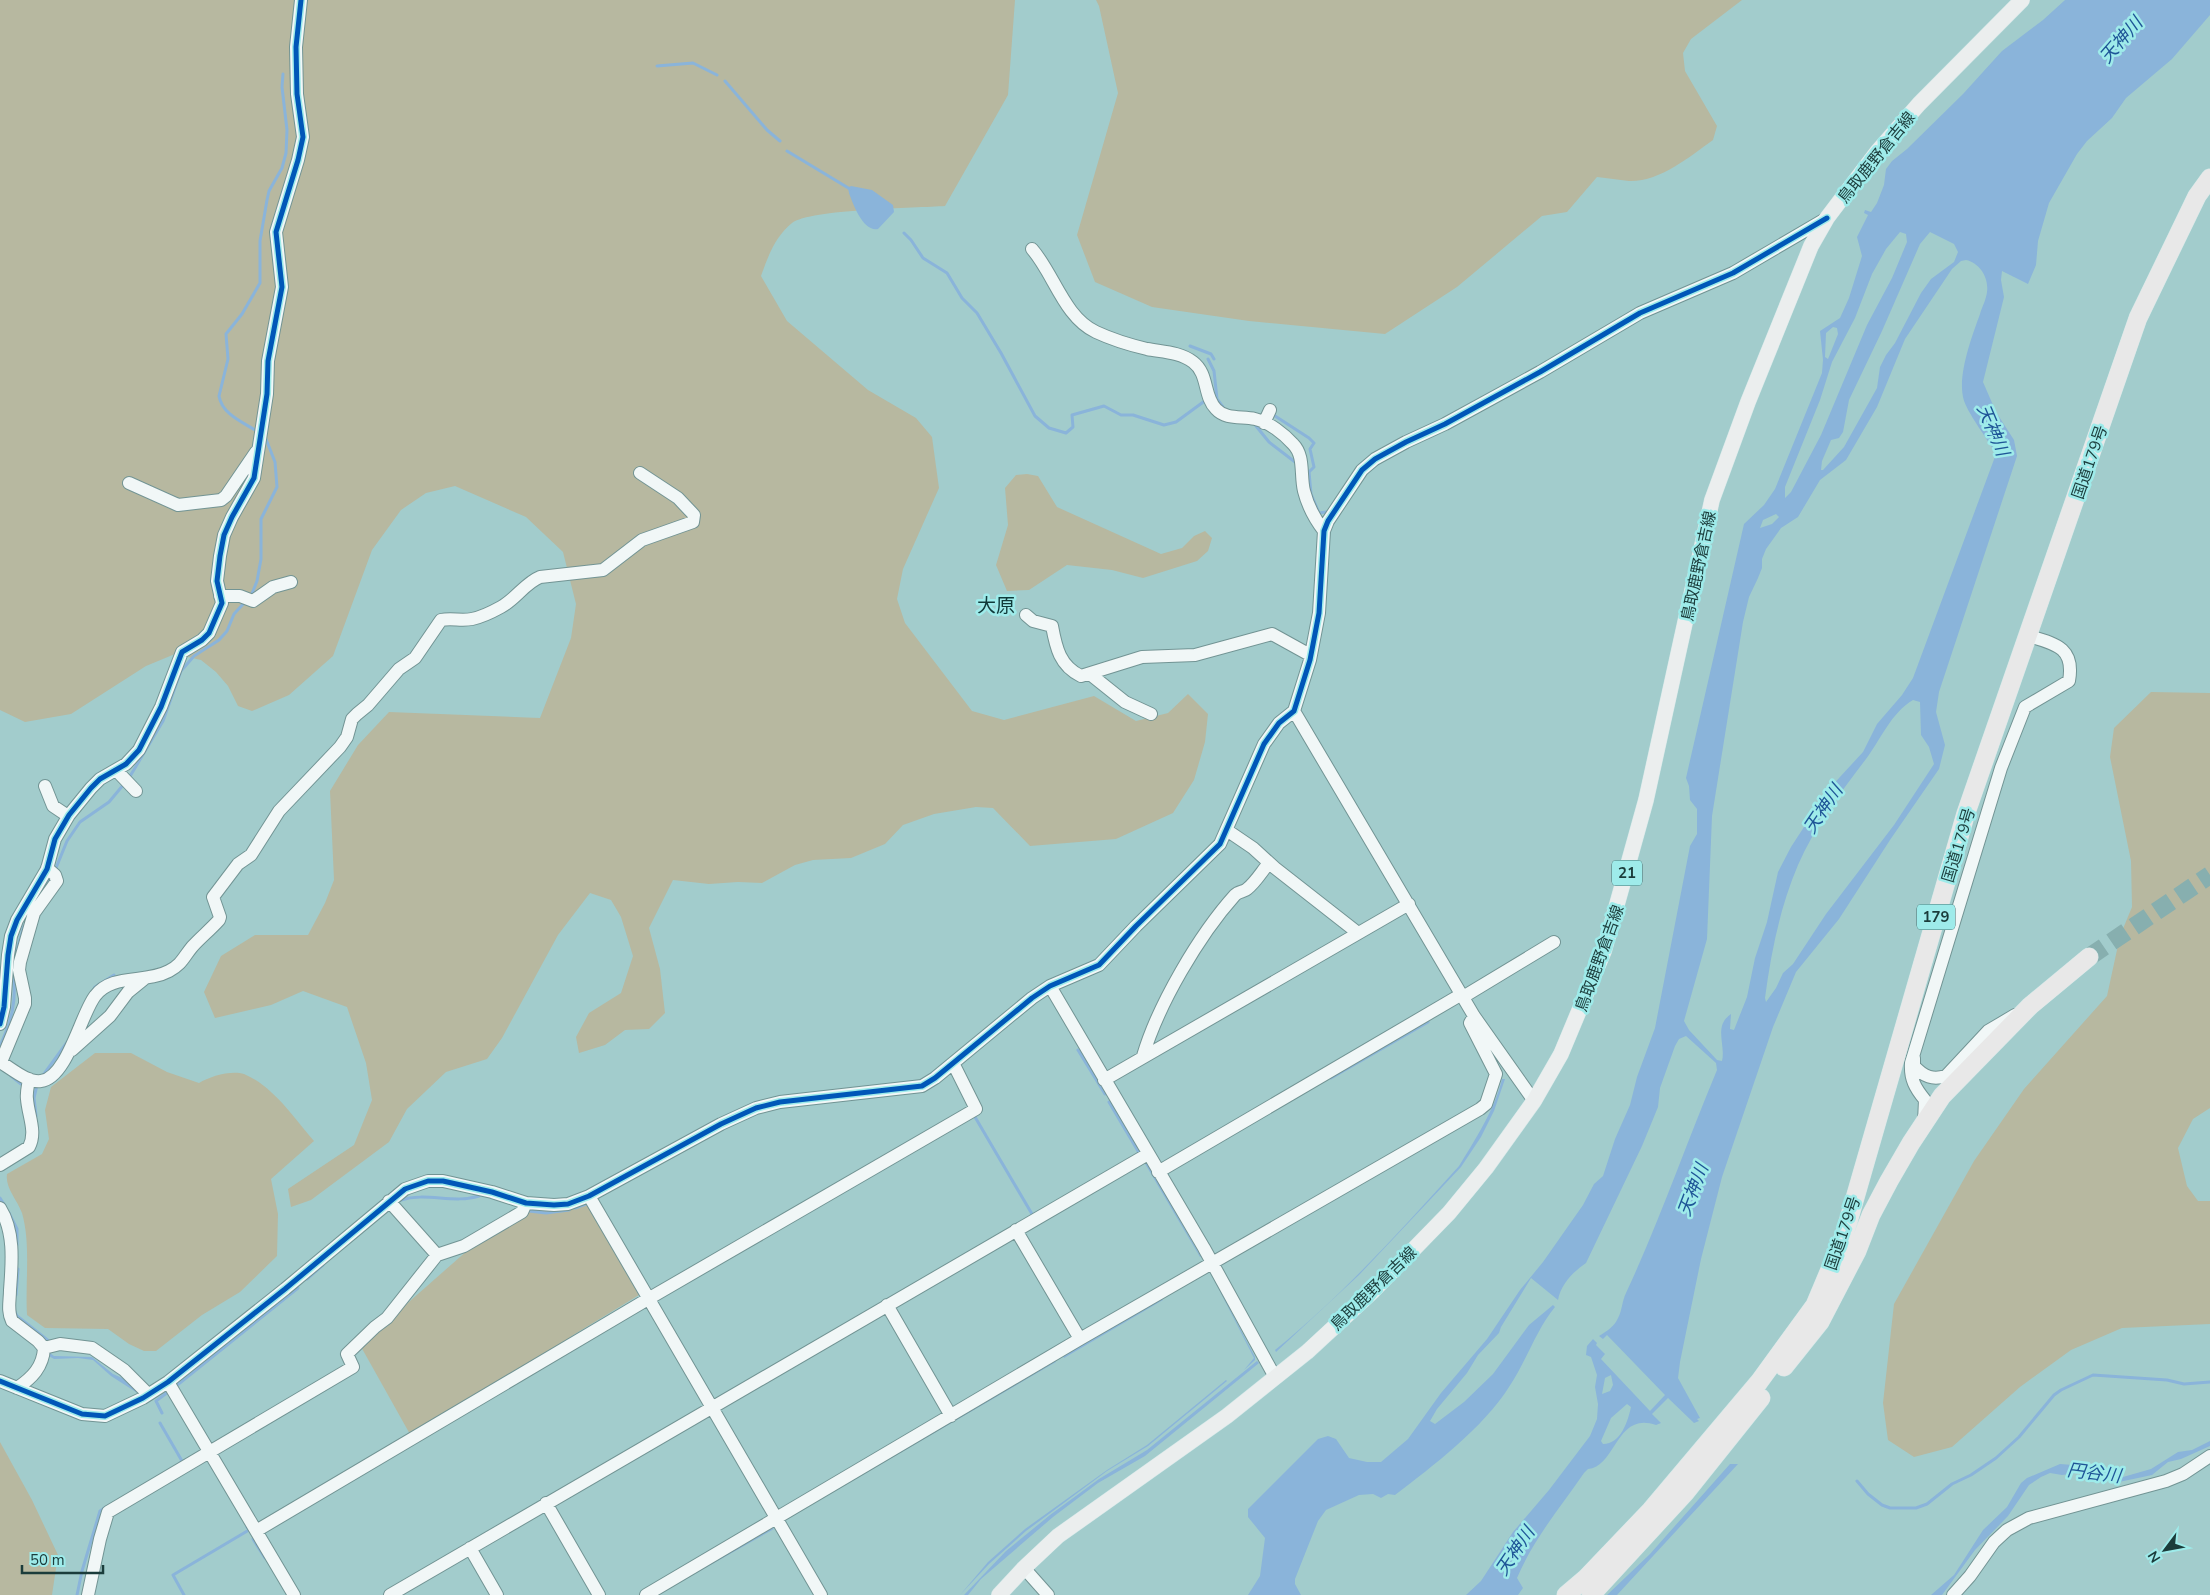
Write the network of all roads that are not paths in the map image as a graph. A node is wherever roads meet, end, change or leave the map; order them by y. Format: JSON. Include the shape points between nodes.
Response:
{"nodes":[{"id":1,"x":301,"y":0,"type":"edge"},
{"id":2,"x":2022,"y":0,"type":"edge"},
{"id":3,"x":2210,"y":178,"type":"edge"},
{"id":4,"x":1827,"y":218,"type":"junction"},
{"id":5,"x":1032,"y":249,"type":"dead end"},
{"id":6,"x":1270,"y":410,"type":"dead end"},
{"id":7,"x":1264,"y":423,"type":"junction"},
{"id":8,"x":257,"y":450,"type":"junction"},
{"id":9,"x":640,"y":473,"type":"dead end"},
{"id":10,"x":129,"y":483,"type":"dead end"},
{"id":11,"x":1324,"y":531,"type":"junction"},
{"id":12,"x":291,"y":582,"type":"dead end"},
{"id":13,"x":220,"y":596,"type":"junction"},
{"id":14,"x":1026,"y":615,"type":"dead end"},
{"id":15,"x":2029,"y":636,"type":"junction"},
{"id":16,"x":1310,"y":655,"type":"junction"},
{"id":17,"x":1090,"y":674,"type":"junction"},
{"id":18,"x":1294,"y":711,"type":"junction"},
{"id":19,"x":1151,"y":714,"type":"dead end"},
{"id":20,"x":116,"y":770,"type":"junction"},
{"id":21,"x":45,"y":786,"type":"dead end"},
{"id":22,"x":136,"y":791,"type":"dead end"},
{"id":23,"x":68,"y":816,"type":"junction"},
{"id":24,"x":1228,"y":830,"type":"junction"},
{"id":25,"x":1269,"y":863,"type":"junction"},
{"id":26,"x":47,"y":868,"type":"junction"},
{"id":27,"x":1409,"y":904,"type":"junction"},
{"id":28,"x":1358,"y":933,"type":"junction"},
{"id":29,"x":1554,"y":942,"type":"dead end"},
{"id":30,"x":2089,"y":957,"type":"tunnel mouth"},
{"id":31,"x":144,"y":979,"type":"junction"},
{"id":32,"x":1050,"y":986,"type":"junction"},
{"id":33,"x":1462,"y":996,"type":"junction"},
{"id":34,"x":2030,"y":1006,"type":"junction"},
{"id":35,"x":1474,"y":1016,"type":"junction"},
{"id":36,"x":0,"y":1024,"type":"edge"},
{"id":37,"x":1914,"y":1050,"type":"junction"},
{"id":38,"x":68,"y":1054,"type":"junction"},
{"id":39,"x":1143,"y":1056,"type":"junction"},
{"id":40,"x":1,"y":1062,"type":"edge"},
{"id":41,"x":954,"y":1065,"type":"junction"},
{"id":42,"x":29,"y":1079,"type":"junction"},
{"id":43,"x":1104,"y":1080,"type":"junction"},
{"id":44,"x":1534,"y":1101,"type":"junction"},
{"id":45,"x":1924,"y":1122,"type":"junction"},
{"id":46,"x":1148,"y":1154,"type":"junction"},
{"id":47,"x":0,"y":1165,"type":"edge"},
{"id":48,"x":1158,"y":1172,"type":"junction"},
{"id":49,"x":589,"y":1196,"type":"junction"},
{"id":50,"x":389,"y":1201,"type":"junction"},
{"id":51,"x":526,"y":1203,"type":"junction"},
{"id":52,"x":0,"y":1208,"type":"edge"},
{"id":53,"x":1016,"y":1230,"type":"junction"},
{"id":54,"x":436,"y":1255,"type":"junction"},
{"id":55,"x":1212,"y":1264,"type":"junction"},
{"id":56,"x":648,"y":1299,"type":"junction"},
{"id":57,"x":887,"y":1305,"type":"junction"},
{"id":58,"x":1080,"y":1340,"type":"junction"},
{"id":59,"x":44,"y":1348,"type":"junction"},
{"id":60,"x":1275,"y":1377,"type":"junction"},
{"id":61,"x":0,"y":1381,"type":"edge"},
{"id":62,"x":168,"y":1382,"type":"junction"},
{"id":63,"x":17,"y":1388,"type":"junction"},
{"id":64,"x":148,"y":1394,"type":"junction"},
{"id":65,"x":711,"y":1408,"type":"junction"},
{"id":66,"x":951,"y":1416,"type":"junction"},
{"id":67,"x":209,"y":1453,"type":"junction"},
{"id":68,"x":2210,"y":1456,"type":"edge"},
{"id":69,"x":546,"y":1503,"type":"junction"},
{"id":70,"x":777,"y":1518,"type":"junction"},
{"id":71,"x":256,"y":1531,"type":"junction"},
{"id":72,"x":470,"y":1548,"type":"junction"},
{"id":73,"x":1024,"y":1568,"type":"junction"},
{"id":74,"x":1958,"y":1593,"type":"edge"},
{"id":75,"x":88,"y":1595,"type":"edge"},
{"id":76,"x":294,"y":1595,"type":"edge"},
{"id":77,"x":390,"y":1595,"type":"edge"},
{"id":78,"x":497,"y":1595,"type":"edge"},
{"id":79,"x":599,"y":1595,"type":"edge"},
{"id":80,"x":646,"y":1595,"type":"edge"},
{"id":81,"x":821,"y":1595,"type":"edge"},
{"id":82,"x":999,"y":1595,"type":"edge"},
{"id":83,"x":1048,"y":1595,"type":"edge"},
{"id":84,"x":1566,"y":1595,"type":"edge"},
{"id":85,"x":1591,"y":1595,"type":"edge"}],
"edges":[{"from":1,"to":8,"type":"street","via":[[296,47],[303,137],[276,232],[282,287],[268,361],[267,394]]},
{"from":2,"to":4,"type":"main road","name":"鳥取鹿野倉吉線","number":"21","via":[[1919,104]]},
{"from":3,"to":15,"type":"highway","name":"国道179号","number":"179","via":[[2197,196],[2138,318]]},
{"from":4,"to":11,"type":"street","via":[[1733,273],[1640,313],[1540,372],[1376,459],[1358,476]]},
{"from":4,"to":44,"type":"main road","name":"鳥取鹿野倉吉線","number":"21","via":[[1811,246],[1712,500],[1646,800],[1604,951],[1561,1054]]},
{"from":5,"to":7,"type":"street","via":[[1043,261],[1073,313],[1095,332],[1183,356],[1195,363],[1203,374],[1215,409],[1226,416],[1258,419]]},
{"from":6,"to":7,"type":"street"},
{"from":7,"to":11,"type":"street","via":[[1282,432],[1295,446],[1302,461],[1304,489],[1312,516]]},
{"from":8,"to":10,"type":"street","via":[[221,500],[178,505]]},
{"from":8,"to":13,"type":"street","via":[[254,478],[224,536],[217,581]]},
{"from":9,"to":31,"type":"street","via":[[678,498],[694,515],[692,522],[642,540],[604,570],[540,576],[516,597],[486,615],[441,620],[415,658],[399,670],[352,719],[340,747],[279,811],[251,855],[238,864],[216,892],[213,897],[219,920],[191,948],[180,965],[160,976]]},
{"from":11,"to":16,"type":"street","via":[[1319,613]]},
{"from":12,"to":13,"type":"street","via":[[269,590],[253,601],[240,596]]},
{"from":13,"to":20,"type":"street","via":[[222,603],[209,633],[182,652],[161,707],[139,750]]},
{"from":14,"to":17,"type":"street","via":[[1032,621],[1052,626],[1057,650],[1071,671],[1081,676]]},
{"from":15,"to":37,"type":"street","via":[[2054,644],[2068,655],[2072,666],[2069,681],[2025,707],[2001,768]]},
{"from":15,"to":84,"type":"highway","name":"国道179号","number":"179","via":[[1966,813],[1844,1236],[1814,1305],[1759,1382],[1651,1510]]},
{"from":16,"to":17,"type":"street","via":[[1272,634],[1195,655],[1142,657]]},
{"from":16,"to":18,"type":"street"},
{"from":17,"to":19,"type":"street","via":[[1128,704]]},
{"from":18,"to":24,"type":"street","via":[[1264,744]]},
{"from":18,"to":27,"type":"street"},
{"from":20,"to":22,"type":"street"},
{"from":20,"to":23,"type":"street","via":[[100,779]]},
{"from":21,"to":23,"type":"street","via":[[53,806]]},
{"from":23,"to":26,"type":"street","via":[[55,839]]},
{"from":24,"to":25,"type":"street"},
{"from":24,"to":32,"type":"street","via":[[1209,856],[1099,965]]},
{"from":25,"to":28,"type":"street"},
{"from":25,"to":39,"type":"street","via":[[1246,891],[1236,893],[1175,982],[1150,1030]]},
{"from":26,"to":36,"type":"street","via":[[11,936]]},
{"from":26,"to":40,"type":"street","via":[[58,878],[33,917],[20,970],[25,1004]]},
{"from":27,"to":28,"type":"street"},
{"from":27,"to":33,"type":"street"},
{"from":28,"to":39,"type":"street"},
{"from":29,"to":33,"type":"street"},
{"from":30,"to":34,"type":"highway","name":"国道179号"},
{"from":31,"to":38,"type":"street"},
{"from":31,"to":38,"type":"street","via":[[111,983],[95,996]]},
{"from":32,"to":41,"type":"street"},
{"from":32,"to":43,"type":"street"},
{"from":33,"to":35,"type":"street"},
{"from":33,"to":48,"type":"street"},
{"from":34,"to":37,"type":"street","via":[[1988,1031],[1946,1076],[1937,1079],[1918,1071],[1914,1066]]},
{"from":34,"to":45,"type":"highway","name":"国道179号","via":[[1955,1083]]},
{"from":35,"to":44,"type":"street"},
{"from":35,"to":55,"type":"street","via":[[1470,1023],[1496,1074],[1486,1104]]},
{"from":37,"to":45,"type":"street","via":[[1910,1074],[1914,1086],[1925,1100]]},
{"from":38,"to":42,"type":"street","via":[[48,1078],[41,1081]]},
{"from":39,"to":43,"type":"street"},
{"from":40,"to":42,"type":"street"},
{"from":41,"to":49,"type":"street","via":[[922,1086],[780,1102],[756,1108]]},
{"from":41,"to":56,"type":"street","via":[[976,1109]]},
{"from":42,"to":47,"type":"street","via":[[26,1098],[32,1142]]},
{"from":43,"to":46,"type":"street"},
{"from":44,"to":60,"type":"main road","name":"鳥取鹿野倉吉線","number":"21","via":[[1449,1213],[1373,1291]]},
{"from":45,"to":85,"type":"highway","name":"国道179号","via":[[1871,1215],[1857,1251],[1820,1322],[1686,1493]]},
{"from":46,"to":48,"type":"street"},
{"from":46,"to":53,"type":"street"},
{"from":48,"to":55,"type":"street"},
{"from":49,"to":51,"type":"street","via":[[568,1204]]},
{"from":49,"to":56,"type":"street"},
{"from":50,"to":51,"type":"street","via":[[405,1189],[428,1181],[443,1181]]},
{"from":50,"to":54,"type":"street"},
{"from":50,"to":62,"type":"street"},
{"from":51,"to":54,"type":"street","via":[[522,1212],[455,1251]]},
{"from":52,"to":59,"type":"street","via":[[10,1227],[10,1317]]},
{"from":53,"to":57,"type":"street"},
{"from":53,"to":58,"type":"street"},
{"from":54,"to":67,"type":"street","via":[[387,1318],[348,1354],[353,1367]]},
{"from":55,"to":58,"type":"street"},
{"from":55,"to":60,"type":"street"},
{"from":56,"to":65,"type":"street"},
{"from":56,"to":71,"type":"street"},
{"from":57,"to":65,"type":"street"},
{"from":57,"to":66,"type":"street"},
{"from":58,"to":66,"type":"street"},
{"from":59,"to":63,"type":"street","via":[[41,1366]]},
{"from":59,"to":64,"type":"street","via":[[60,1344],[92,1348],[124,1370]]},
{"from":60,"to":73,"type":"main road","name":"鳥取鹿野倉吉線","number":"21","via":[[1227,1416],[1058,1536]]},
{"from":61,"to":63,"type":"street"},
{"from":62,"to":64,"type":"street"},
{"from":62,"to":67,"type":"street"},
{"from":63,"to":64,"type":"street","via":[[82,1414],[105,1416]]},
{"from":65,"to":69,"type":"street"},
{"from":65,"to":70,"type":"street"},
{"from":66,"to":70,"type":"street"},
{"from":67,"to":71,"type":"street"},
{"from":67,"to":75,"type":"street","via":[[108,1512]]},
{"from":68,"to":74,"type":"street","via":[[2166,1481],[2029,1518],[2007,1530],[1994,1542]]},
{"from":69,"to":72,"type":"street"},
{"from":69,"to":79,"type":"street"},
{"from":70,"to":80,"type":"street"},
{"from":70,"to":81,"type":"street"},
{"from":71,"to":76,"type":"street"},
{"from":72,"to":77,"type":"street"},
{"from":72,"to":78,"type":"street"},
{"from":73,"to":82,"type":"main road","name":"鳥取鹿野倉吉線","number":"21"},
{"from":73,"to":83,"type":"street"}]}
